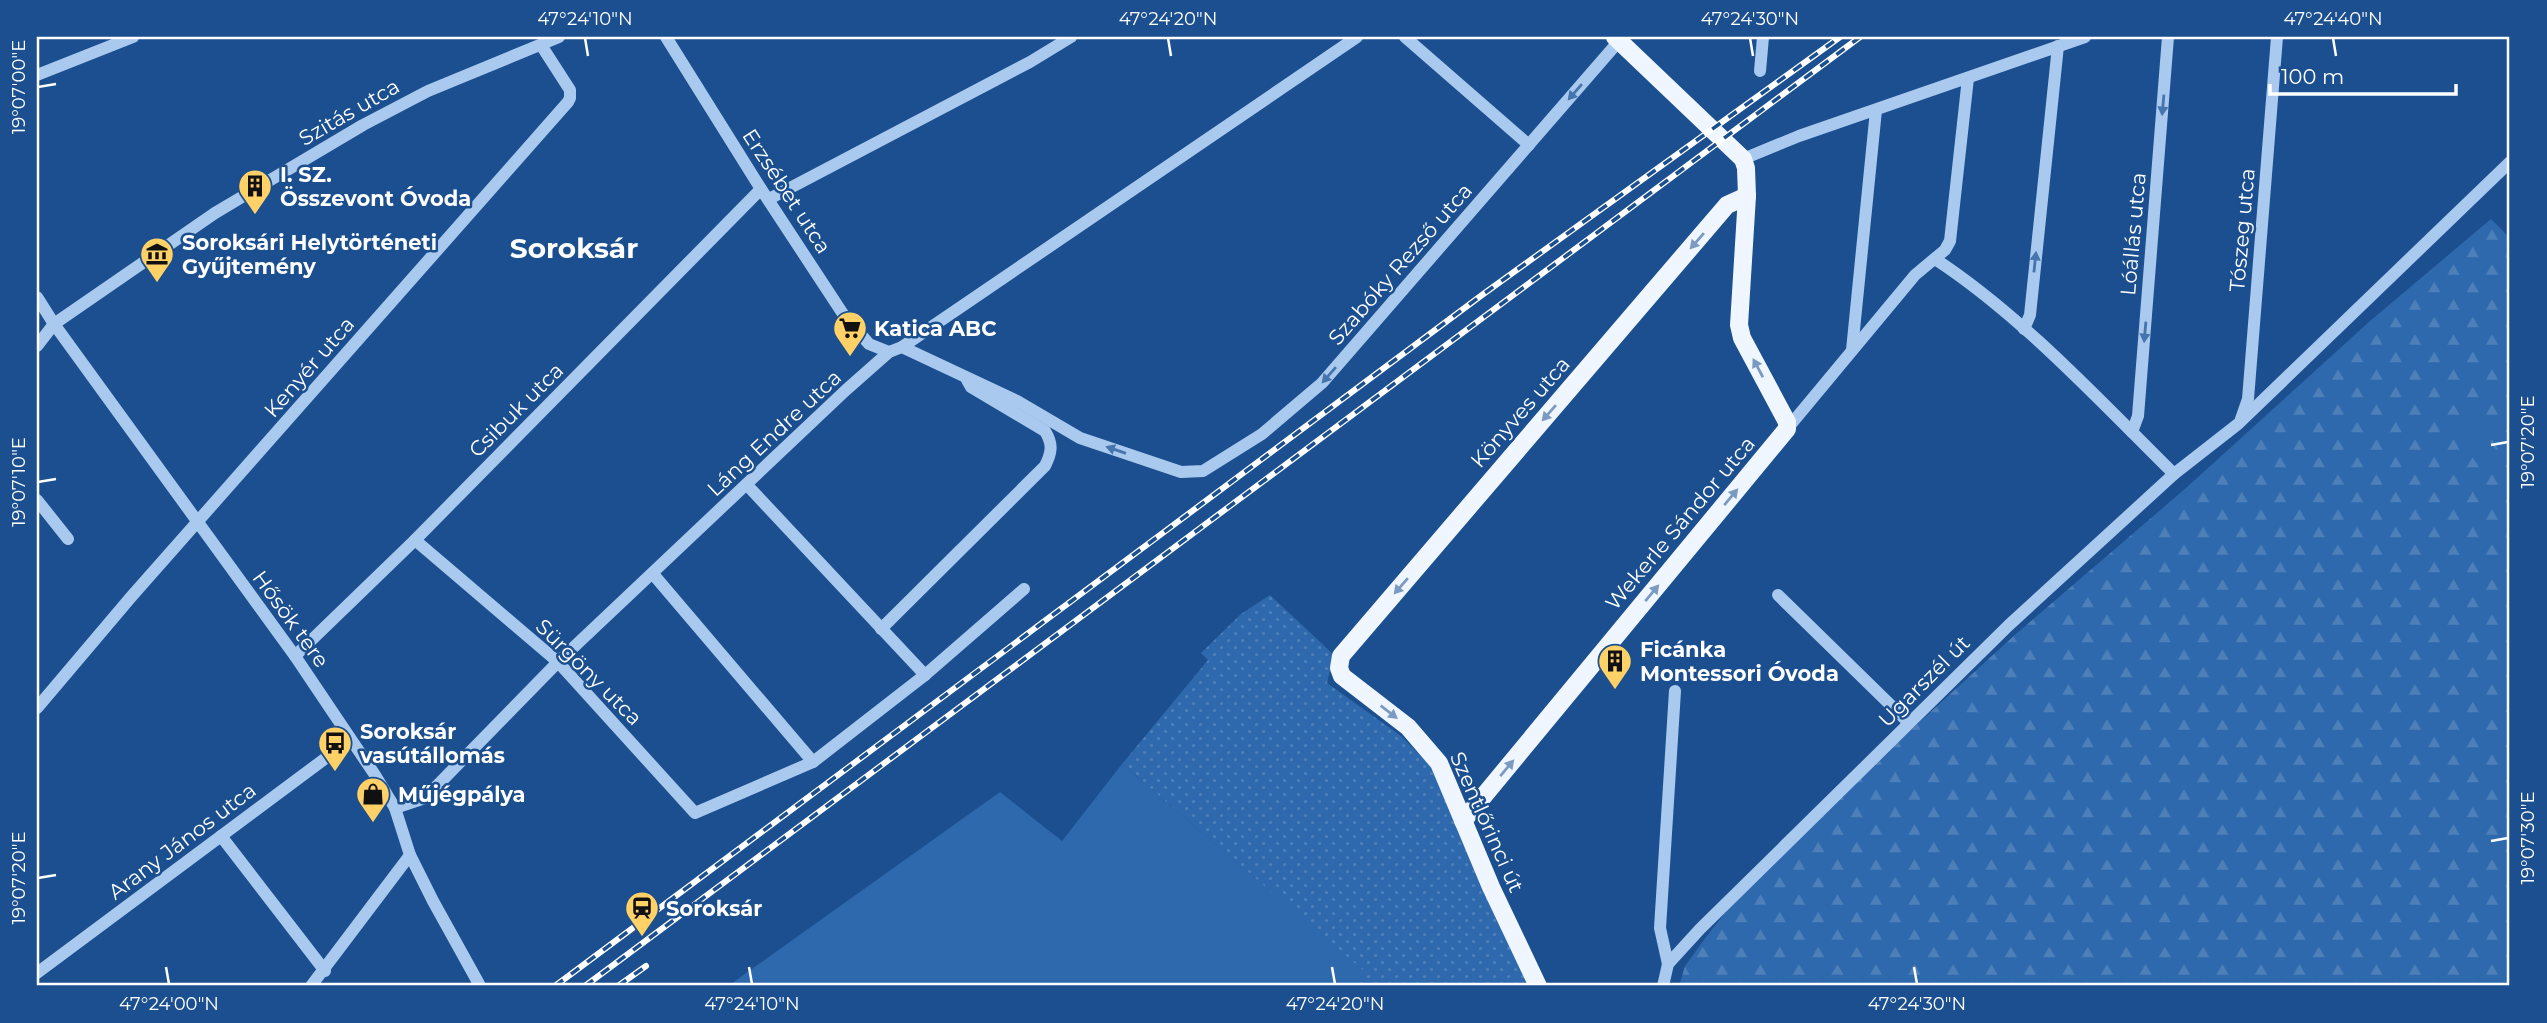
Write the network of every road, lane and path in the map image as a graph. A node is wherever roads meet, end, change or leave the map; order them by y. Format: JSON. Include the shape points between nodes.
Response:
{"nodes":[{"id":1,"x":133,"y":37,"type":"edge"},
{"id":2,"x":559,"y":37,"type":"edge"},
{"id":3,"x":666,"y":37,"type":"edge"},
{"id":4,"x":1070,"y":37,"type":"edge"},
{"id":5,"x":1357,"y":37,"type":"edge"},
{"id":6,"x":1405,"y":37,"type":"edge"},
{"id":7,"x":1763,"y":37,"type":"edge"},
{"id":8,"x":2085,"y":37,"type":"edge"},
{"id":9,"x":2168,"y":37,"type":"edge"},
{"id":10,"x":2277,"y":37,"type":"edge"},
{"id":11,"x":1617,"y":39,"type":"edge"},
{"id":12,"x":541,"y":45,"type":"junction"},
{"id":13,"x":2058,"y":46,"type":"junction"},
{"id":14,"x":1760,"y":71,"type":"dead end"},
{"id":15,"x":37,"y":75,"type":"edge"},
{"id":16,"x":1968,"y":78,"type":"junction"},
{"id":17,"x":1876,"y":110,"type":"junction"},
{"id":18,"x":1529,"y":145,"type":"junction"},
{"id":19,"x":1743,"y":159,"type":"junction"},
{"id":20,"x":2510,"y":162,"type":"edge"},
{"id":21,"x":765,"y":194,"type":"junction"},
{"id":22,"x":1747,"y":196,"type":"junction"},
{"id":23,"x":1935,"y":259,"type":"junction"},
{"id":24,"x":37,"y":297,"type":"edge"},
{"id":25,"x":54,"y":324,"type":"junction"},
{"id":26,"x":2024,"y":329,"type":"junction"},
{"id":27,"x":37,"y":346,"type":"edge"},
{"id":28,"x":902,"y":347,"type":"junction"},
{"id":29,"x":1852,"y":350,"type":"junction"},
{"id":30,"x":889,"y":352,"type":"junction"},
{"id":31,"x":963,"y":374,"type":"junction"},
{"id":32,"x":2238,"y":424,"type":"junction"},
{"id":33,"x":1787,"y":429,"type":"junction"},
{"id":34,"x":2132,"y":432,"type":"junction"},
{"id":35,"x":2174,"y":474,"type":"junction"},
{"id":36,"x":747,"y":485,"type":"junction"},
{"id":37,"x":37,"y":500,"type":"edge"},
{"id":38,"x":197,"y":522,"type":"junction"},
{"id":39,"x":68,"y":540,"type":"dead end"},
{"id":40,"x":415,"y":540,"type":"junction"},
{"id":41,"x":653,"y":574,"type":"junction"},
{"id":42,"x":1024,"y":589,"type":"dead end"},
{"id":43,"x":1778,"y":595,"type":"dead end"},
{"id":44,"x":881,"y":628,"type":"junction"},
{"id":45,"x":295,"y":656,"type":"junction"},
{"id":46,"x":558,"y":662,"type":"junction"},
{"id":47,"x":1339,"y":668,"type":"joint"},
{"id":48,"x":925,"y":675,"type":"junction"},
{"id":49,"x":1675,"y":691,"type":"dead end"},
{"id":50,"x":37,"y":708,"type":"edge"},
{"id":51,"x":1909,"y":723,"type":"junction"},
{"id":52,"x":350,"y":740,"type":"junction"},
{"id":53,"x":813,"y":762,"type":"junction"},
{"id":54,"x":395,"y":808,"type":"junction"},
{"id":55,"x":1463,"y":821,"type":"junction"},
{"id":56,"x":221,"y":836,"type":"junction"},
{"id":57,"x":410,"y":855,"type":"junction"},
{"id":58,"x":1668,"y":964,"type":"junction"},
{"id":59,"x":325,"y":971,"type":"junction"},
{"id":60,"x":37,"y":973,"type":"edge"},
{"id":61,"x":477,"y":985,"type":"edge"},
{"id":62,"x":311,"y":986,"type":"edge"},
{"id":63,"x":1538,"y":986,"type":"edge"},
{"id":64,"x":1662,"y":986,"type":"edge"}],
"edges":[{"from":1,"to":15,"type":"street"},
{"from":2,"to":12,"type":"street","name":"Szitás utca"},
{"from":3,"to":21,"type":"street","name":"Erzsébet utca"},
{"from":4,"to":21,"type":"street","name":"Csibuk utca","via":[[1030,62]]},
{"from":5,"to":28,"type":"street","name":"Láng Endre utca"},
{"from":6,"to":18,"type":"street"},
{"from":7,"to":14,"type":"street"},
{"from":8,"to":13,"type":"street"},
{"from":9,"to":34,"type":"street","name":"Lóállás utca","one_way":true,"via":[[2138,416]]},
{"from":10,"to":32,"type":"street","name":"Tószeg utca","via":[[2248,399]]},
{"from":11,"to":18,"type":"street","name":"Szabóky Rezső utca","one_way":true},
{"from":11,"to":19,"type":"main road"},
{"from":12,"to":25,"type":"street","name":"Szitás utca","via":[[428,91],[363,125],[215,213]]},
{"from":12,"to":38,"type":"street","name":"Kenyér utca","via":[[570,90],[570,98]]},
{"from":13,"to":16,"type":"street"},
{"from":26,"to":13,"type":"street","one_way":true,"via":[[2030,315]]},
{"from":16,"to":17,"type":"street"},
{"from":16,"to":23,"type":"street","name":"Wekerle Sándor utca","via":[[1951,240]]},
{"from":17,"to":19,"type":"street"},
{"from":17,"to":29,"type":"street"},
{"from":18,"to":31,"type":"street","name":"Szabóky Rezső utca","one_way":true,"via":[[1322,383],[1262,434],[1203,471],[1181,472],[1080,438]]},
{"from":19,"to":22,"type":"main road"},
{"from":20,"to":32,"type":"street","name":"Ugarszél út"},
{"from":21,"to":30,"type":"street","name":"Erzsébet utca","via":[[843,314],[869,344]]},
{"from":21,"to":40,"type":"street","name":"Csibuk utca"},
{"from":33,"to":22,"type":"main road","one_way":true,"via":[[1739,325]]},
{"from":22,"to":47,"type":"main road","name":"Könyves utca","one_way":true,"via":[[1727,205],[1341,656]]},
{"from":23,"to":26,"type":"street","via":[[1973,284]]},
{"from":23,"to":29,"type":"street","name":"Wekerle Sándor utca","via":[[1915,275]]},
{"from":24,"to":25,"type":"street","name":"Hősök tere"},
{"from":25,"to":27,"type":"street","name":"Szitás utca"},
{"from":25,"to":38,"type":"street","name":"Hősök tere"},
{"from":26,"to":34,"type":"street"},
{"from":28,"to":30,"type":"street","name":"Láng Endre utca"},
{"from":28,"to":31,"type":"street"},
{"from":29,"to":33,"type":"street","name":"Wekerle Sándor utca"},
{"from":30,"to":36,"type":"street","name":"Láng Endre utca"},
{"from":31,"to":44,"type":"street","via":[[971,387],[1045,431],[1052,442],[1051,454],[1045,466]]},
{"from":32,"to":35,"type":"street","name":"Ugarszél út"},
{"from":55,"to":33,"type":"main road","name":"Wekerle Sándor utca","one_way":true},
{"from":34,"to":35,"type":"street"},
{"from":35,"to":51,"type":"street","name":"Ugarszél út","via":[[2008,625]]},
{"from":36,"to":41,"type":"street","name":"Láng Endre utca"},
{"from":36,"to":44,"type":"street"},
{"from":37,"to":39,"type":"street"},
{"from":38,"to":45,"type":"street","name":"Hősök tere"},
{"from":38,"to":50,"type":"street","name":"Kenyér utca"},
{"from":40,"to":45,"type":"street","name":"Csibuk utca"},
{"from":40,"to":46,"type":"street","name":"Sürgöny utca"},
{"from":41,"to":46,"type":"street","name":"Láng Endre utca"},
{"from":41,"to":53,"type":"street"},
{"from":42,"to":48,"type":"street"},
{"from":43,"to":51,"type":"street"},
{"from":44,"to":48,"type":"street"},
{"from":45,"to":52,"type":"street","name":"Hősök tere"},
{"from":46,"to":53,"type":"street","name":"Sürgöny utca","via":[[695,813]]},
{"from":46,"to":54,"type":"street","name":"Láng Endre utca","via":[[425,798]]},
{"from":47,"to":55,"type":"main road","name":"Szentlőrinci út","one_way":true,"via":[[1342,676],[1423,743],[1439,763]]},
{"from":48,"to":53,"type":"street"},
{"from":49,"to":58,"type":"street","via":[[1660,928]]},
{"from":51,"to":58,"type":"street","name":"Ugarszél út"},
{"from":52,"to":54,"type":"street","name":"Hősök tere"},
{"from":52,"to":56,"type":"street","name":"Arany János utca"},
{"from":54,"to":57,"type":"street","name":"Hősök tere"},
{"from":55,"to":63,"type":"main road","name":"Szentlőrinci út"},
{"from":56,"to":59,"type":"street"},
{"from":56,"to":60,"type":"street","name":"Arany János utca"},
{"from":57,"to":59,"type":"street"},
{"from":57,"to":61,"type":"street","name":"Hősök tere"},
{"from":58,"to":64,"type":"street","name":"Ugarszél út"},
{"from":59,"to":62,"type":"street"}]}
